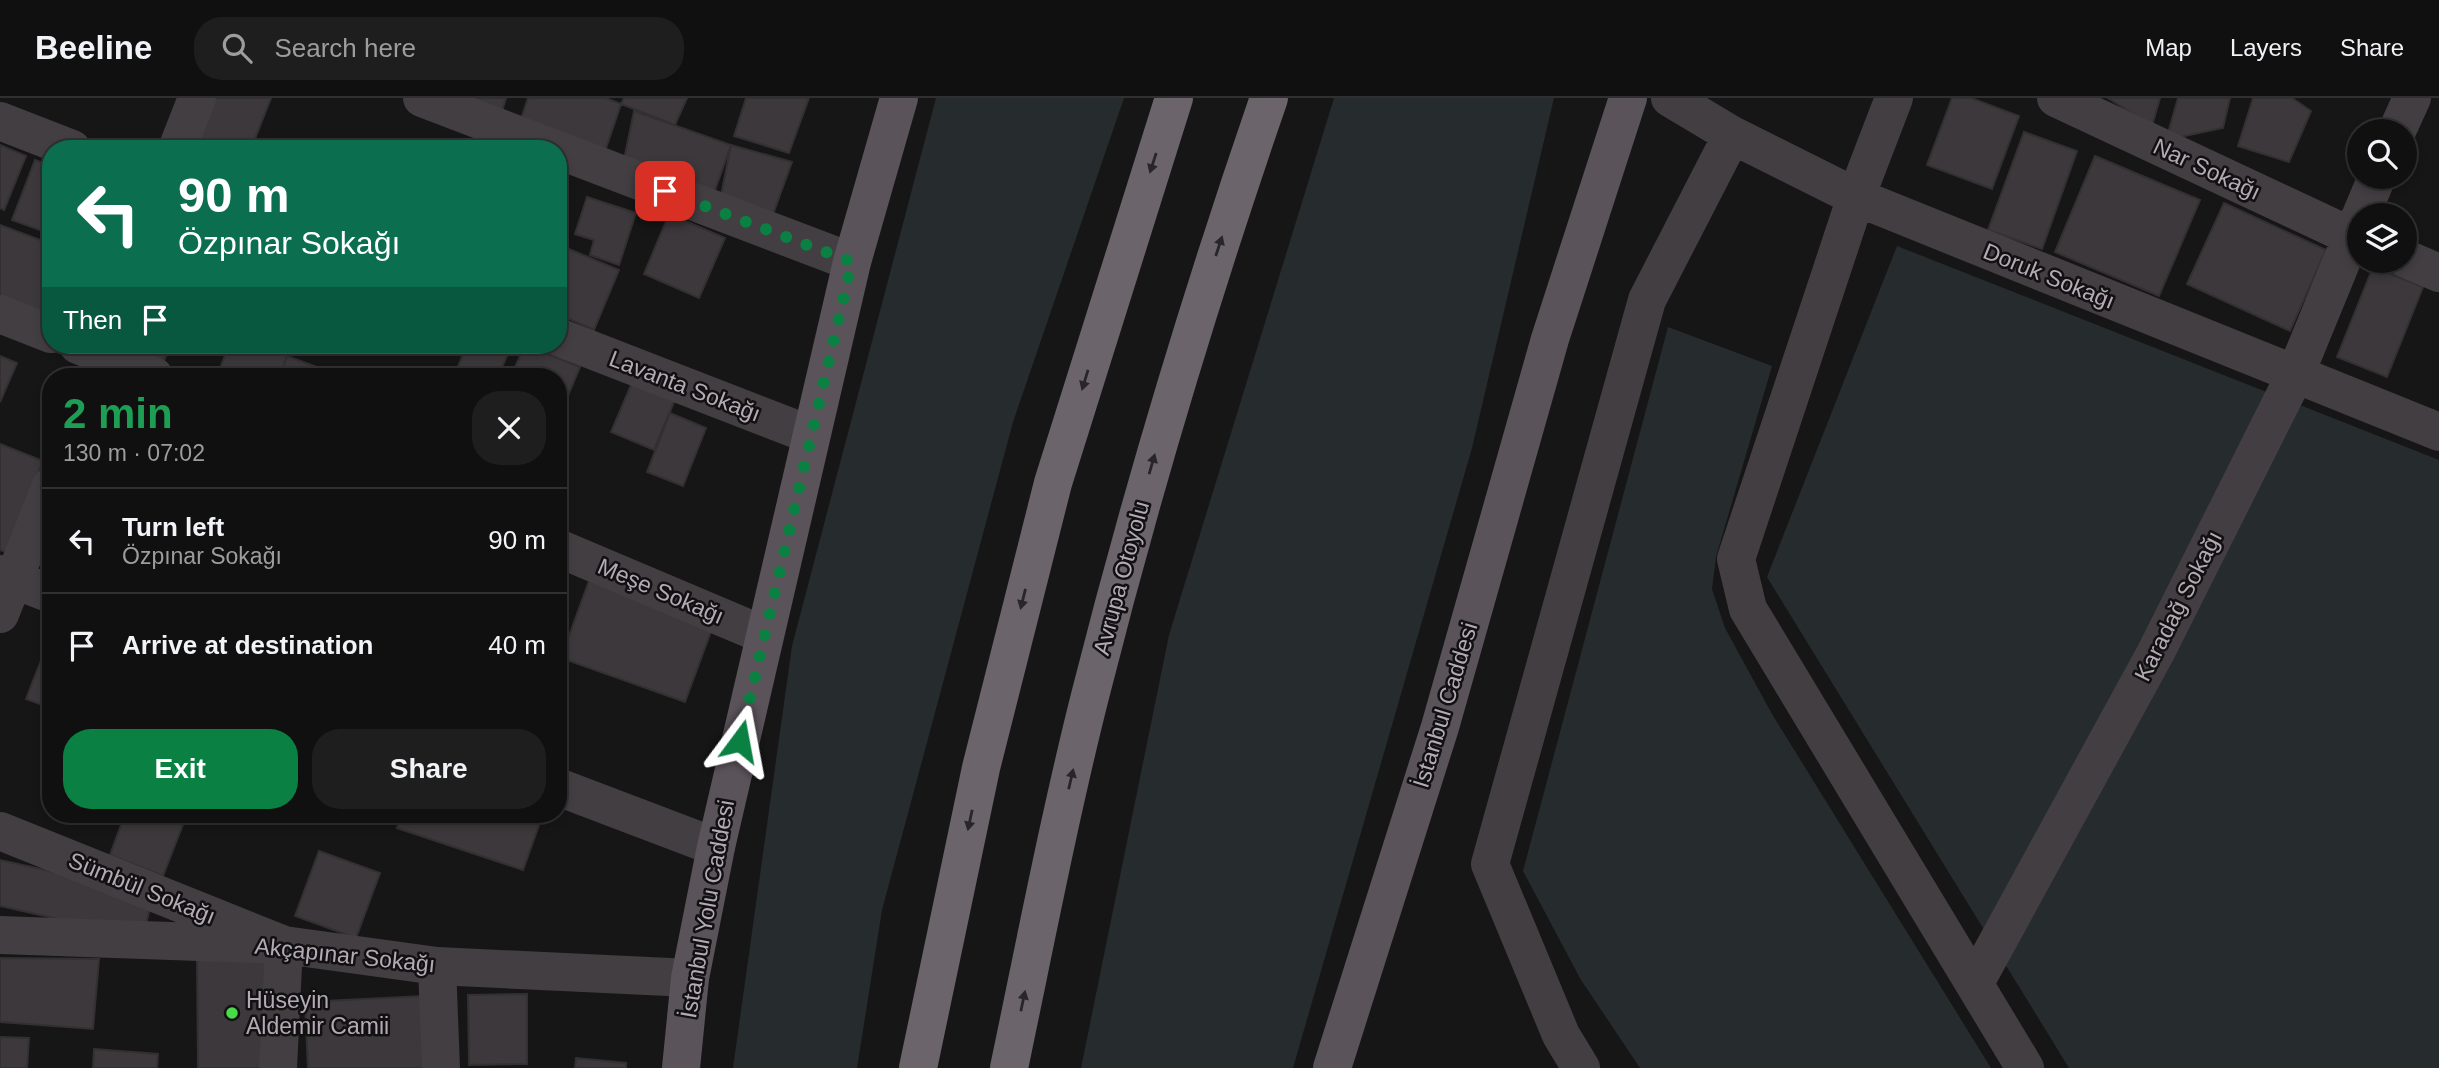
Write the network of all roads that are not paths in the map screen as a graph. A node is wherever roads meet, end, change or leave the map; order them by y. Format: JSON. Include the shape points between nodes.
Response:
{"nodes":[{"id":1,"x":197,"y":98,"type":"edge"},
{"id":2,"x":422,"y":98,"type":"edge"},
{"id":3,"x":1174,"y":98,"type":"edge"},
{"id":4,"x":1269,"y":98,"type":"edge"},
{"id":5,"x":1601,"y":98,"type":"edge"},
{"id":6,"x":1628,"y":98,"type":"edge"},
{"id":7,"x":1670,"y":98,"type":"edge"},
{"id":8,"x":1894,"y":98,"type":"edge"},
{"id":9,"x":2056,"y":98,"type":"edge"},
{"id":10,"x":2412,"y":98,"type":"edge"},
{"id":11,"x":890,"y":101,"type":"edge"},
{"id":12,"x":2402,"y":119,"type":"edge"},
{"id":13,"x":0,"y":121,"type":"edge"},
{"id":14,"x":1732,"y":135,"type":"junction"},
{"id":15,"x":49,"y":140,"type":"edge"},
{"id":16,"x":181,"y":140,"type":"edge"},
{"id":17,"x":533,"y":140,"type":"edge"},
{"id":18,"x":567,"y":153,"type":"edge"},
{"id":19,"x":1856,"y":197,"type":"junction"},
{"id":20,"x":2347,"y":224,"type":"edge"},
{"id":21,"x":2347,"y":252,"type":"edge"},
{"id":22,"x":852,"y":262,"type":"junction"},
{"id":23,"x":2417,"y":264,"type":"edge"},
{"id":24,"x":2439,"y":273,"type":"edge"},
{"id":25,"x":0,"y":314,"type":"edge"},
{"id":26,"x":42,"y":330,"type":"edge"},
{"id":27,"x":1550,"y":339,"type":"junction"},
{"id":28,"x":567,"y":340,"type":"edge"},
{"id":29,"x":94,"y":355,"type":"edge"},
{"id":30,"x":131,"y":368,"type":"edge"},
{"id":31,"x":2295,"y":375,"type":"junction"},
{"id":32,"x":2439,"y":432,"type":"edge"},
{"id":33,"x":811,"y":435,"type":"junction"},
{"id":34,"x":42,"y":506,"type":"edge"},
{"id":35,"x":567,"y":552,"type":"edge"},
{"id":36,"x":5,"y":590,"type":"edge"},
{"id":37,"x":42,"y":593,"type":"edge"},
{"id":38,"x":764,"y":635,"type":"junction"},
{"id":39,"x":567,"y":790,"type":"edge"},
{"id":40,"x":0,"y":831,"type":"edge"},
{"id":41,"x":716,"y":847,"type":"junction"},
{"id":42,"x":0,"y":936,"type":"edge"},
{"id":43,"x":284,"y":945,"type":"junction"},
{"id":44,"x":438,"y":966,"type":"junction"},
{"id":45,"x":690,"y":978,"type":"junction"},
{"id":46,"x":1975,"y":983,"type":"junction"},
{"id":47,"x":278,"y":1068,"type":"edge"},
{"id":48,"x":441,"y":1068,"type":"edge"},
{"id":49,"x":681,"y":1068,"type":"edge"},
{"id":50,"x":918,"y":1068,"type":"edge"},
{"id":51,"x":1009,"y":1068,"type":"edge"},
{"id":52,"x":1332,"y":1068,"type":"edge"},
{"id":53,"x":1581,"y":1068,"type":"edge"},
{"id":54,"x":2025,"y":1068,"type":"edge"}],
"edges":[{"from":1,"to":16,"type":"street"},
{"from":2,"to":17,"type":"street"},
{"from":3,"to":50,"type":"highway","one_way":true,"via":[[1053,483],[981,768]]},
{"from":51,"to":4,"type":"highway","name":"Avrupa Otoyolu","one_way":true,"via":[[1090,698],[1149,473]]},
{"from":5,"to":27,"type":"main road"},
{"from":6,"to":27,"type":"main road"},
{"from":7,"to":14,"type":"street","name":"Doruk Sokağı"},
{"from":8,"to":19,"type":"street"},
{"from":9,"to":20,"type":"street","name":"Nar Sokağı"},
{"from":10,"to":12,"type":"street"},
{"from":11,"to":22,"type":"main road","name":"İstanbul Yolu Caddesi"},
{"from":13,"to":15,"type":"street"},
{"from":14,"to":19,"type":"street","name":"Doruk Sokağı"},
{"from":14,"to":53,"type":"street","via":[[1647,300],[1490,864],[1561,1035]]},
{"from":18,"to":22,"type":"street"},
{"from":19,"to":31,"type":"street","name":"Doruk Sokağı"},
{"from":19,"to":46,"type":"street","via":[[1736,559],[1748,609]]},
{"from":21,"to":31,"type":"street","name":"Karadağ Sokağı"},
{"from":22,"to":33,"type":"main road","name":"İstanbul Yolu Caddesi"},
{"from":23,"to":24,"type":"street"},
{"from":25,"to":26,"type":"street"},
{"from":27,"to":52,"type":"main road","name":"İstanbul Caddesi","via":[[1440,727]]},
{"from":28,"to":33,"type":"street","name":"Lavanta Sokağı"},
{"from":29,"to":30,"type":"street"},
{"from":31,"to":32,"type":"street","name":"Doruk Sokağı"},
{"from":31,"to":46,"type":"street","name":"Karadağ Sokağı","via":[[2156,652]]},
{"from":33,"to":38,"type":"main road","name":"İstanbul Yolu Caddesi"},
{"from":34,"to":36,"type":"street"},
{"from":35,"to":38,"type":"street","name":"Meşe Sokağı"},
{"from":36,"to":37,"type":"street"},
{"from":38,"to":41,"type":"main road","name":"İstanbul Yolu Caddesi"},
{"from":39,"to":41,"type":"street"},
{"from":40,"to":43,"type":"street","name":"Sümbül Sokağı"},
{"from":41,"to":45,"type":"main road","name":"İstanbul Yolu Caddesi"},
{"from":42,"to":43,"type":"street","name":"Akçapınar Sokağı"},
{"from":43,"to":44,"type":"street","name":"Akçapınar Sokağı"},
{"from":43,"to":47,"type":"street"},
{"from":44,"to":45,"type":"street","name":"Akçapınar Sokağı"},
{"from":44,"to":48,"type":"street"},
{"from":45,"to":49,"type":"main road","name":"İstanbul Yolu Caddesi"},
{"from":46,"to":54,"type":"street"}]}
